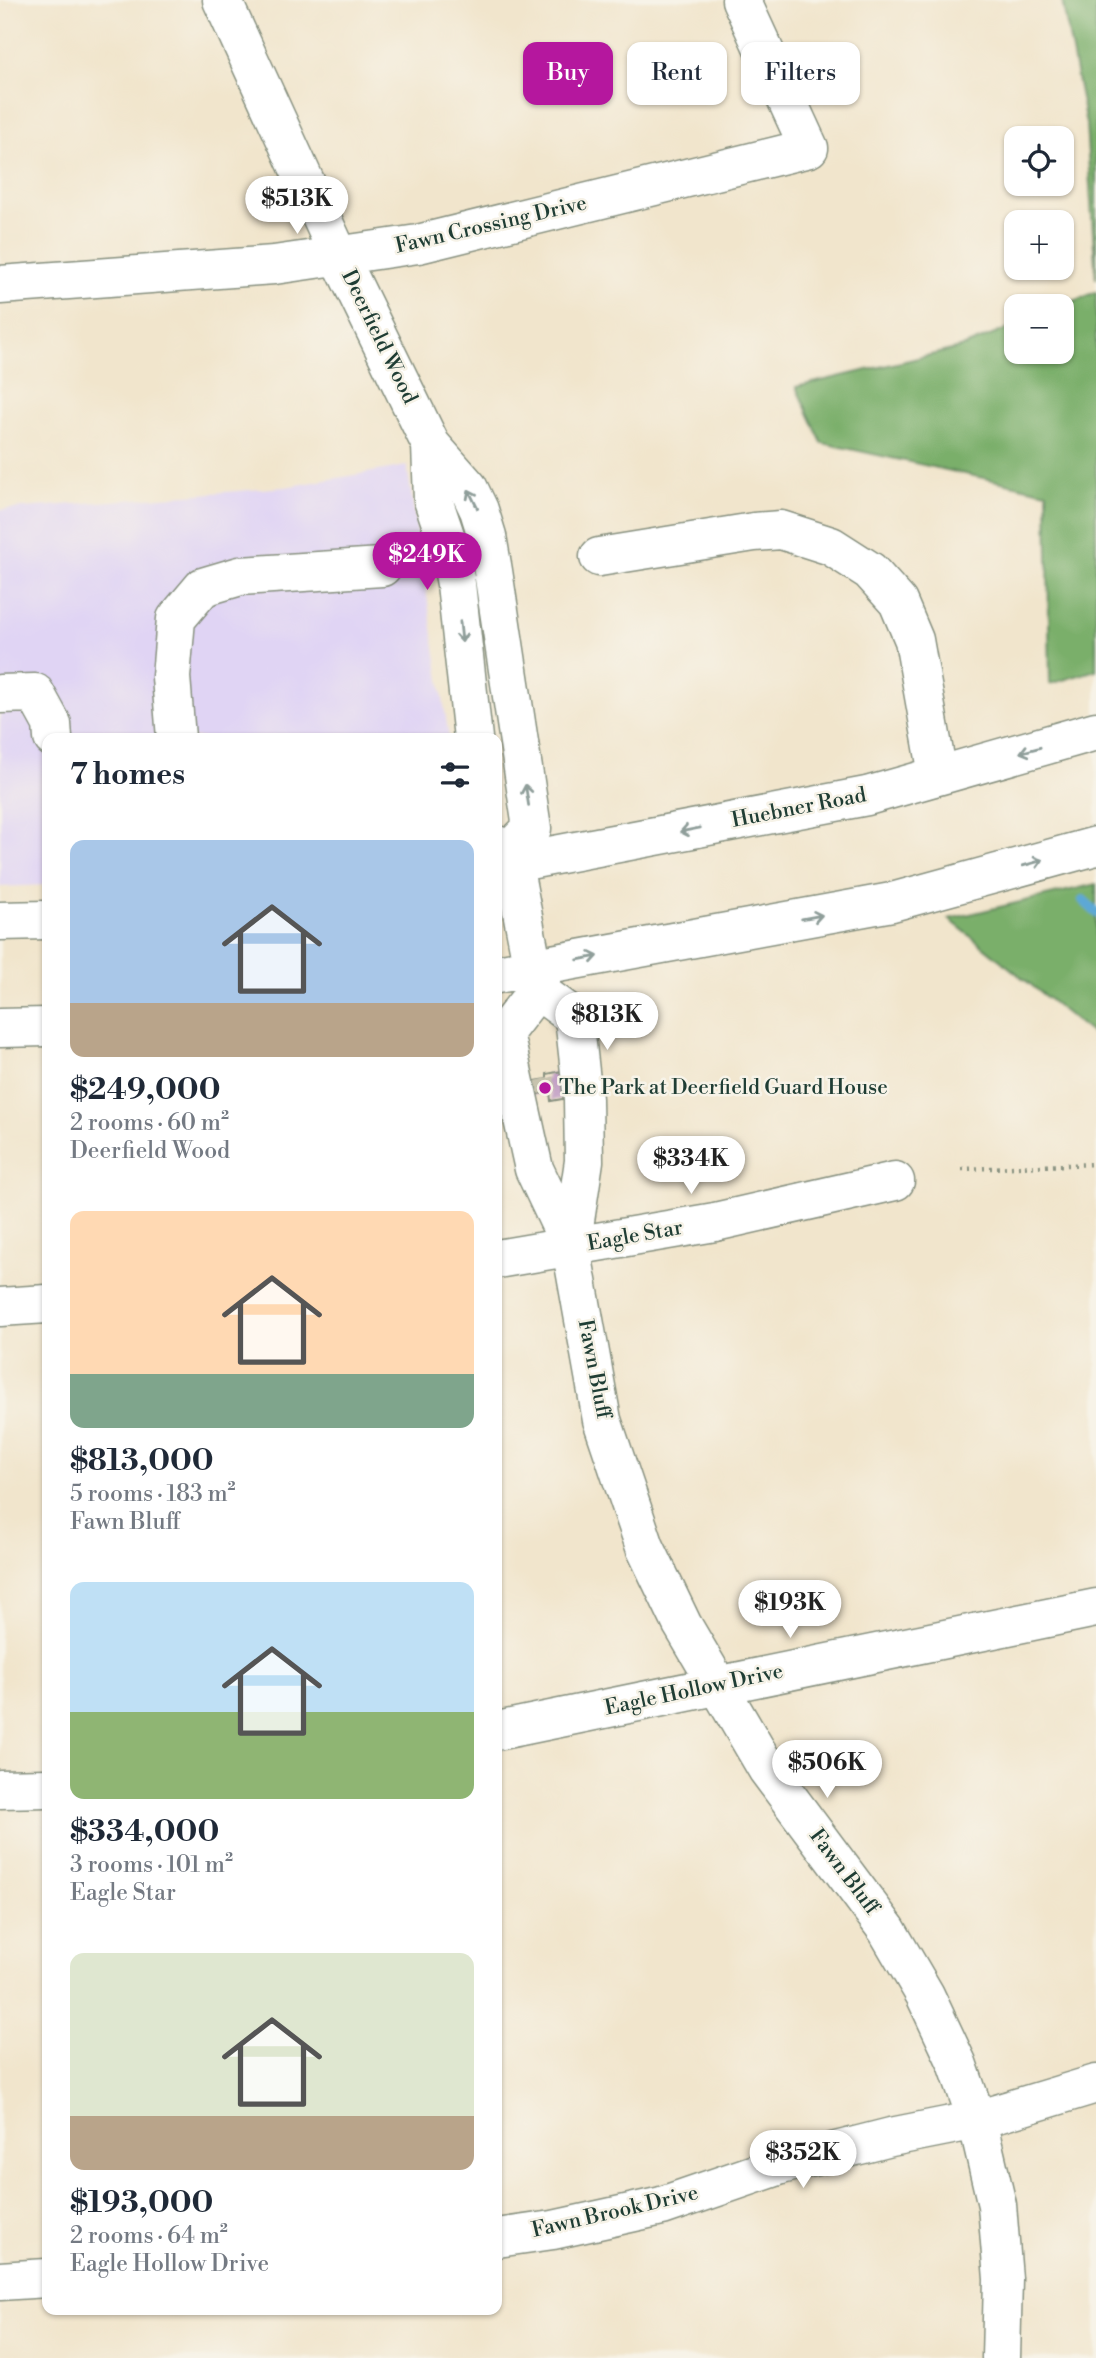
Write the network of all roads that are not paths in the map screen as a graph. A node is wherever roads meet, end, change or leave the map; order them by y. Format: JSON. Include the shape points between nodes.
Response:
{"nodes":[{"id":1,"x":222,"y":0,"type":"edge"},
{"id":2,"x":741,"y":0,"type":"edge"},
{"id":3,"x":339,"y":256,"type":"junction"},
{"id":4,"x":0,"y":285,"type":"edge"},
{"id":5,"x":431,"y":446,"type":"junction"},
{"id":6,"x":599,"y":557,"type":"dead end"},
{"id":7,"x":382,"y":567,"type":"dead end"},
{"id":8,"x":0,"y":694,"type":"edge"},
{"id":9,"x":1096,"y":731,"type":"edge"},
{"id":10,"x":53,"y":733,"type":"edge"},
{"id":11,"x":176,"y":733,"type":"edge"},
{"id":12,"x":472,"y":733,"type":"edge"},
{"id":13,"x":938,"y":775,"type":"junction"},
{"id":14,"x":1096,"y":846,"type":"edge"},
{"id":15,"x":504,"y":857,"type":"edge"},
{"id":16,"x":42,"y":919,"type":"edge"},
{"id":17,"x":0,"y":921,"type":"edge"},
{"id":18,"x":502,"y":975,"type":"edge"},
{"id":19,"x":535,"y":979,"type":"junction"},
{"id":20,"x":42,"y":1027,"type":"edge"},
{"id":21,"x":0,"y":1028,"type":"edge"},
{"id":22,"x":504,"y":1033,"type":"junction"},
{"id":23,"x":583,"y":1125,"type":"junction"},
{"id":24,"x":528,"y":1138,"type":"junction"},
{"id":25,"x":895,"y":1181,"type":"dead end"},
{"id":26,"x":571,"y":1247,"type":"junction"},
{"id":27,"x":502,"y":1258,"type":"edge"},
{"id":28,"x":42,"y":1304,"type":"edge"},
{"id":29,"x":0,"y":1307,"type":"edge"},
{"id":30,"x":1096,"y":1608,"type":"edge"},
{"id":31,"x":719,"y":1685,"type":"junction"},
{"id":32,"x":502,"y":1730,"type":"edge"},
{"id":33,"x":42,"y":1788,"type":"edge"},
{"id":34,"x":0,"y":1789,"type":"edge"},
{"id":35,"x":1096,"y":2084,"type":"edge"},
{"id":36,"x":976,"y":2120,"type":"junction"},
{"id":37,"x":502,"y":2237,"type":"edge"},
{"id":38,"x":42,"y":2278,"type":"edge"},
{"id":39,"x":0,"y":2281,"type":"edge"},
{"id":40,"x":1001,"y":2358,"type":"edge"}],
"edges":[{"from":1,"to":3,"type":"street","name":"Deerfield Wood"},
{"from":2,"to":3,"type":"street","name":"Fawn Crossing Drive","via":[[809,148],[418,244]]},
{"from":3,"to":4,"type":"street","name":"Fawn Crossing Drive"},
{"from":3,"to":5,"type":"street","name":"Deerfield Wood"},
{"from":5,"to":12,"type":"street","name":"Deerfield Wood","one_way":true,"via":[[432,500],[456,584]]},
{"from":15,"to":5,"type":"street","name":"Deerfield Wood","one_way":true,"via":[[532,828],[487,536],[468,487]]},
{"from":6,"to":13,"type":"street","via":[[781,530],[831,546],[870,571],[898,602],[914,640]]},
{"from":7,"to":11,"type":"street","via":[[240,576],[203,587],[176,619],[171,677]]},
{"from":8,"to":10,"type":"street","via":[[35,693]]},
{"from":9,"to":13,"type":"street","name":"Huebner Road","one_way":true},
{"from":13,"to":15,"type":"street","name":"Huebner Road","one_way":true,"via":[[867,796]]},
{"from":19,"to":14,"type":"street","one_way":true,"via":[[892,902]]},
{"from":15,"to":19,"type":"street"},
{"from":16,"to":17,"type":"street"},
{"from":18,"to":19,"type":"street"},
{"from":19,"to":22,"type":"street"},
{"from":19,"to":23,"type":"street","name":"Fawn Bluff","via":[[574,1017]]},
{"from":20,"to":21,"type":"street"},
{"from":22,"to":24,"type":"street","name":"Fawn Bluff"},
{"from":22,"to":24,"type":"street","via":[[533,1068],[539,1105]]},
{"from":23,"to":24,"type":"street"},
{"from":23,"to":26,"type":"street","name":"Fawn Bluff","via":[[584,1161]]},
{"from":24,"to":26,"type":"street","name":"Fawn Bluff","via":[[534,1169]]},
{"from":25,"to":26,"type":"street","name":"Eagle Star","via":[[715,1222]]},
{"from":26,"to":27,"type":"street","name":"Eagle Star"},
{"from":26,"to":31,"type":"street","name":"Fawn Bluff","via":[[602,1420],[641,1535],[682,1625]]},
{"from":28,"to":29,"type":"street"},
{"from":30,"to":31,"type":"street","name":"Eagle Hollow Drive"},
{"from":31,"to":32,"type":"street","name":"Eagle Hollow Drive"},
{"from":31,"to":36,"type":"street","name":"Fawn Bluff","via":[[767,1769],[893,1940],[947,2040]]},
{"from":33,"to":34,"type":"street"},
{"from":35,"to":36,"type":"street","name":"Fawn Brook Drive"},
{"from":36,"to":37,"type":"street","name":"Fawn Brook Drive","via":[[781,2165],[662,2206]]},
{"from":36,"to":40,"type":"street","name":"Fawn Bluff","via":[[997,2205],[1003,2278]]},
{"from":38,"to":39,"type":"street"}]}
